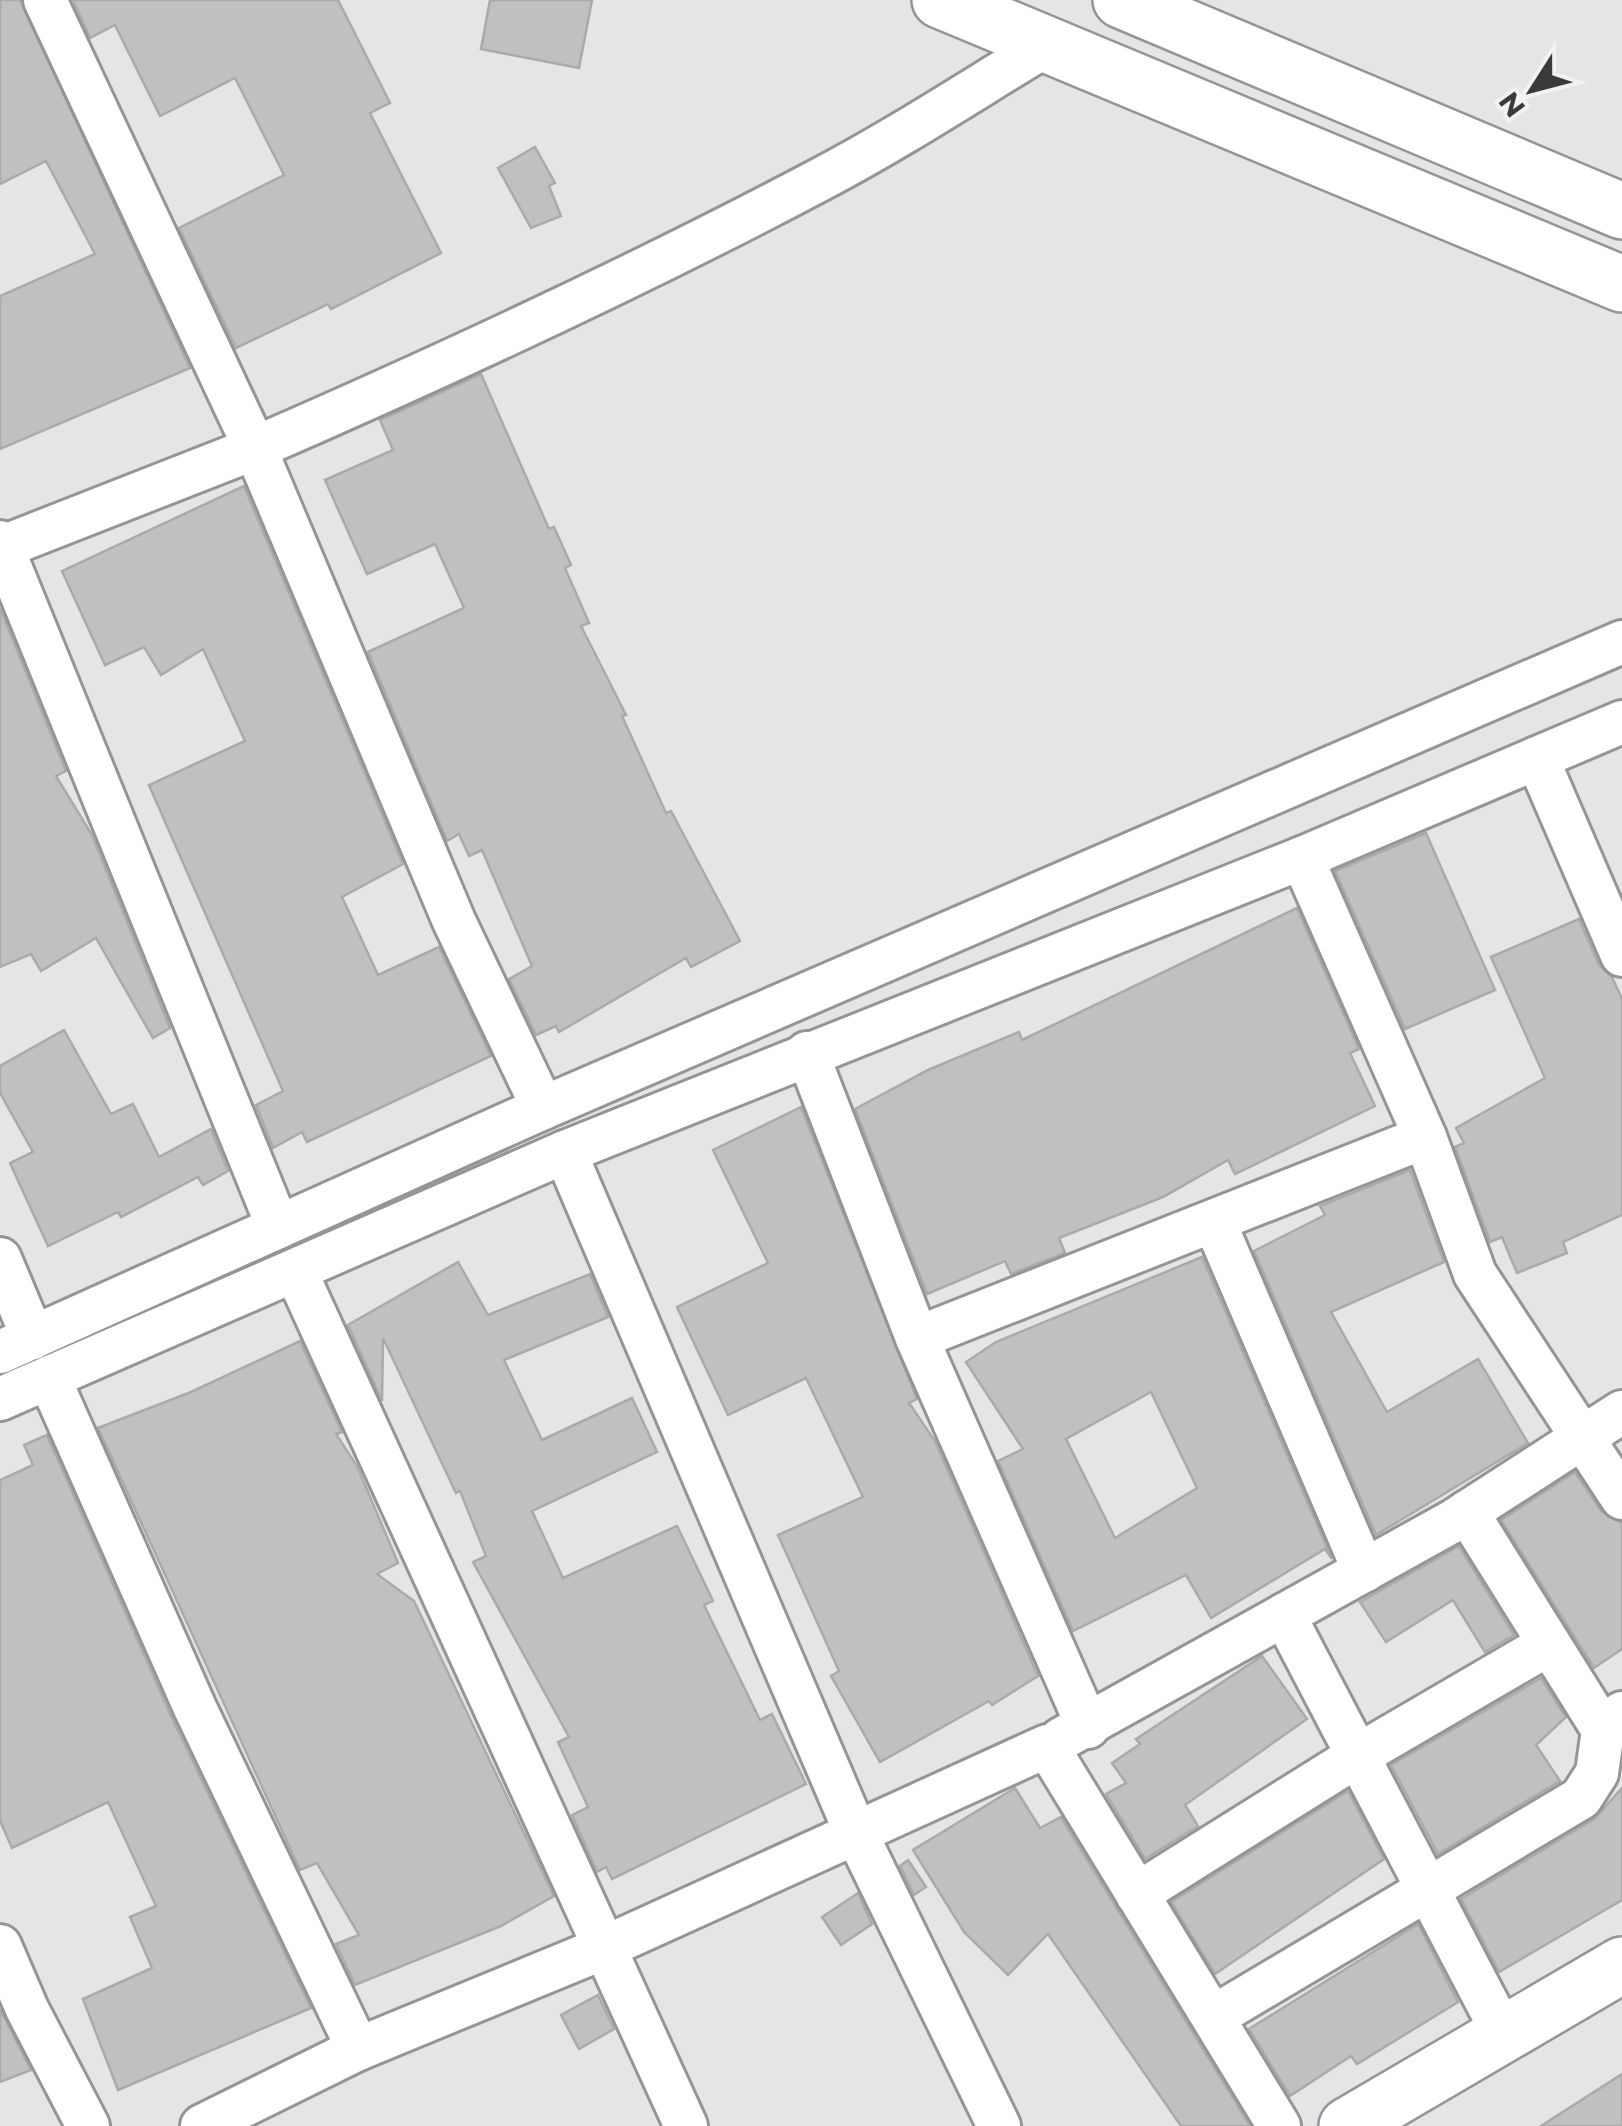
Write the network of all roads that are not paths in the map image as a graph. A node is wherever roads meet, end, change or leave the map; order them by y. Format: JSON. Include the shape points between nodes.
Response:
{"nodes":[{"id":1,"x":45,"y":0,"type":"edge"},
{"id":2,"x":940,"y":0,"type":"edge"},
{"id":3,"x":1121,"y":0,"type":"edge"},
{"id":4,"x":1046,"y":46,"type":"junction"},
{"id":5,"x":1622,"y":211,"type":"edge"},
{"id":6,"x":1622,"y":284,"type":"edge"},
{"id":7,"x":255,"y":448,"type":"junction"},
{"id":8,"x":1,"y":546,"type":"edge"},
{"id":9,"x":1622,"y":642,"type":"edge"},
{"id":10,"x":1622,"y":722,"type":"edge"},
{"id":11,"x":1538,"y":758,"type":"junction"},
{"id":12,"x":1302,"y":858,"type":"junction"},
{"id":13,"x":1622,"y":955,"type":"edge"},
{"id":14,"x":806,"y":1053,"type":"junction"},
{"id":15,"x":543,"y":1108,"type":"junction"},
{"id":16,"x":1425,"y":1136,"type":"junction"},
{"id":17,"x":565,"y":1152,"type":"junction"},
{"id":18,"x":1214,"y":1221,"type":"junction"},
{"id":19,"x":278,"y":1228,"type":"junction"},
{"id":20,"x":0,"y":1259,"type":"edge"},
{"id":21,"x":296,"y":1272,"type":"junction"},
{"id":22,"x":916,"y":1338,"type":"junction"},
{"id":23,"x":16,"y":1345,"type":"edge"},
{"id":24,"x":48,"y":1378,"type":"junction"},
{"id":25,"x":0,"y":1399,"type":"edge"},
{"id":26,"x":1622,"y":1412,"type":"edge"},
{"id":27,"x":1582,"y":1434,"type":"junction"},
{"id":28,"x":1622,"y":1498,"type":"edge"},
{"id":29,"x":1467,"y":1512,"type":"junction"},
{"id":30,"x":1364,"y":1570,"type":"junction"},
{"id":31,"x":1284,"y":1615,"type":"junction"},
{"id":32,"x":1550,"y":1644,"type":"junction"},
{"id":33,"x":1613,"y":1721,"type":"edge"},
{"id":34,"x":1088,"y":1727,"type":"junction"},
{"id":35,"x":1047,"y":1746,"type":"junction"},
{"id":36,"x":1357,"y":1756,"type":"junction"},
{"id":37,"x":855,"y":1830,"type":"junction"},
{"id":38,"x":1427,"y":1889,"type":"junction"},
{"id":39,"x":1138,"y":1894,"type":"junction"},
{"id":40,"x":0,"y":1946,"type":"edge"},
{"id":41,"x":601,"y":1949,"type":"junction"},
{"id":42,"x":1622,"y":1965,"type":"edge"},
{"id":43,"x":1213,"y":2017,"type":"junction"},
{"id":44,"x":1504,"y":2037,"type":"junction"},
{"id":45,"x":358,"y":2049,"type":"junction"},
{"id":46,"x":88,"y":2126,"type":"edge"},
{"id":47,"x":202,"y":2126,"type":"edge"},
{"id":48,"x":686,"y":2126,"type":"edge"},
{"id":49,"x":999,"y":2126,"type":"edge"},
{"id":50,"x":1280,"y":2126,"type":"edge"},
{"id":51,"x":1347,"y":2126,"type":"edge"}],
"edges":[{"from":1,"to":7,"type":"street"},
{"from":2,"to":4,"type":"main road"},
{"from":3,"to":5,"type":"main road"},
{"from":4,"to":6,"type":"main road"},
{"from":4,"to":7,"type":"street","via":[[828,176],[657,264]]},
{"from":7,"to":8,"type":"street"},
{"from":7,"to":15,"type":"street","via":[[454,921]]},
{"from":8,"to":19,"type":"street"},
{"from":9,"to":15,"type":"street"},
{"from":10,"to":11,"type":"street"},
{"from":11,"to":12,"type":"street"},
{"from":11,"to":13,"type":"street"},
{"from":12,"to":14,"type":"street"},
{"from":12,"to":16,"type":"street"},
{"from":14,"to":17,"type":"street"},
{"from":14,"to":22,"type":"street"},
{"from":15,"to":19,"type":"street"},
{"from":16,"to":18,"type":"street"},
{"from":16,"to":27,"type":"street","via":[[1475,1274]]},
{"from":17,"to":21,"type":"street"},
{"from":17,"to":37,"type":"street"},
{"from":18,"to":22,"type":"street"},
{"from":18,"to":30,"type":"street"},
{"from":19,"to":23,"type":"street"},
{"from":20,"to":23,"type":"street"},
{"from":21,"to":24,"type":"street"},
{"from":21,"to":41,"type":"street"},
{"from":22,"to":34,"type":"street"},
{"from":24,"to":25,"type":"street"},
{"from":24,"to":45,"type":"street"},
{"from":26,"to":27,"type":"street"},
{"from":27,"to":28,"type":"street"},
{"from":27,"to":29,"type":"street"},
{"from":29,"to":30,"type":"street"},
{"from":29,"to":32,"type":"street"},
{"from":30,"to":31,"type":"street"},
{"from":31,"to":34,"type":"street"},
{"from":31,"to":36,"type":"street"},
{"from":32,"to":33,"type":"street"},
{"from":32,"to":36,"type":"street"},
{"from":33,"to":38,"type":"street","via":[[1598,1773],[1580,1798]]},
{"from":34,"to":35,"type":"street"},
{"from":35,"to":37,"type":"street"},
{"from":35,"to":39,"type":"street"},
{"from":36,"to":38,"type":"street"},
{"from":36,"to":39,"type":"street"},
{"from":37,"to":41,"type":"street"},
{"from":37,"to":49,"type":"street"},
{"from":38,"to":43,"type":"street"},
{"from":38,"to":44,"type":"street"},
{"from":39,"to":43,"type":"street"},
{"from":40,"to":46,"type":"street"},
{"from":41,"to":45,"type":"street"},
{"from":41,"to":48,"type":"street"},
{"from":42,"to":44,"type":"main road"},
{"from":43,"to":50,"type":"street"},
{"from":44,"to":51,"type":"main road"},
{"from":45,"to":47,"type":"street"}]}
